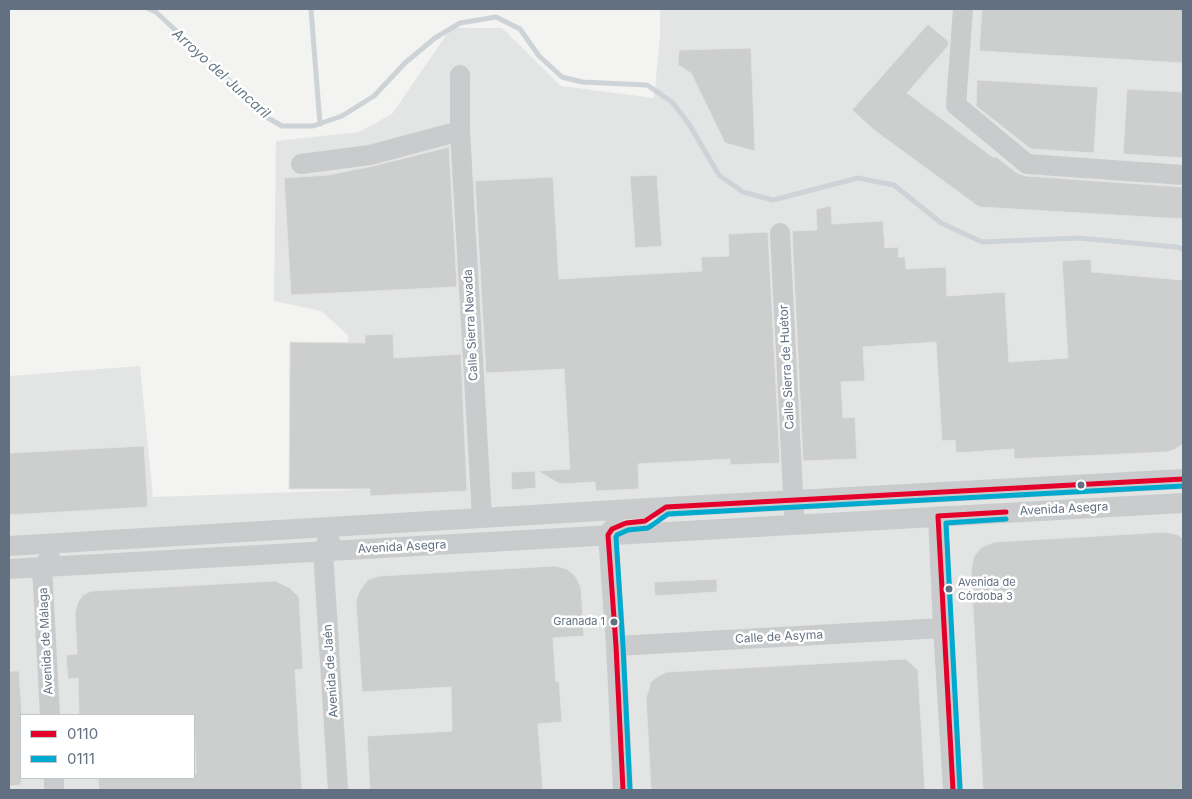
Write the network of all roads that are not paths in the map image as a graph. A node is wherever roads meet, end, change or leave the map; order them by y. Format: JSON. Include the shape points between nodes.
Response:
{"nodes":[{"id":1,"x":963,"y":9,"type":"edge"},
{"id":2,"x":460,"y":75,"type":"dead end"},
{"id":3,"x":460,"y":131,"type":"junction"},
{"id":4,"x":301,"y":164,"type":"dead end"},
{"id":5,"x":1183,"y":175,"type":"edge"},
{"id":6,"x":780,"y":233,"type":"dead end"},
{"id":7,"x":1183,"y":479,"type":"edge"},
{"id":8,"x":916,"y":493,"type":"junction"},
{"id":9,"x":793,"y":500,"type":"junction"},
{"id":10,"x":1183,"y":503,"type":"edge"},
{"id":11,"x":666,"y":507,"type":"junction"},
{"id":12,"x":938,"y":516,"type":"junction"},
{"id":13,"x":482,"y":518,"type":"junction"},
{"id":14,"x":394,"y":523,"type":"junction"},
{"id":15,"x":795,"y":525,"type":"junction"},
{"id":16,"x":608,"y":535,"type":"junction"},
{"id":17,"x":108,"y":540,"type":"junction"},
{"id":18,"x":9,"y":546,"type":"edge"},
{"id":19,"x":323,"y":551,"type":"junction"},
{"id":20,"x":42,"y":567,"type":"junction"},
{"id":21,"x":9,"y":569,"type":"edge"},
{"id":22,"x":943,"y":628,"type":"junction"},
{"id":23,"x":616,"y":646,"type":"junction"},
{"id":24,"x":50,"y":714,"type":"edge"},
{"id":25,"x":338,"y":790,"type":"edge"},
{"id":26,"x":623,"y":790,"type":"edge"},
{"id":27,"x":953,"y":790,"type":"edge"}],
"edges":[{"from":1,"to":5,"type":"street","via":[[956,105],[1028,164]]},
{"from":2,"to":3,"type":"street","name":"Calle Sierra Nevada"},
{"from":3,"to":4,"type":"street","via":[[370,154]]},
{"from":3,"to":13,"type":"street","name":"Calle Sierra Nevada"},
{"from":6,"to":9,"type":"street","name":"Calle Sierra de Huétor"},
{"from":7,"to":8,"type":"street","name":"Avenida Asegra"},
{"from":8,"to":9,"type":"street","name":"Avenida Asegra"},
{"from":8,"to":12,"type":"street"},
{"from":9,"to":11,"type":"street","name":"Avenida Asegra"},
{"from":9,"to":15,"type":"street"},
{"from":10,"to":12,"type":"street","name":"Avenida Asegra"},
{"from":11,"to":13,"type":"street","name":"Avenida Asegra"},
{"from":11,"to":16,"type":"street","via":[[645,521],[626,523],[612,529]]},
{"from":12,"to":15,"type":"street","name":"Avenida Asegra"},
{"from":12,"to":22,"type":"street"},
{"from":13,"to":14,"type":"street","name":"Avenida Asegra"},
{"from":14,"to":17,"type":"street","name":"Avenida Asegra"},
{"from":14,"to":19,"type":"street","via":[[366,537],[327,542]]},
{"from":15,"to":16,"type":"street","name":"Avenida Asegra"},
{"from":16,"to":19,"type":"street","name":"Avenida Asegra"},
{"from":16,"to":23,"type":"street"},
{"from":17,"to":18,"type":"street","name":"Avenida Asegra"},
{"from":17,"to":20,"type":"street","via":[[81,552],[61,553],[48,559]]},
{"from":19,"to":20,"type":"street","name":"Avenida Asegra"},
{"from":19,"to":25,"type":"street","name":"Avenida de Jaén"},
{"from":20,"to":21,"type":"street","name":"Avenida Asegra"},
{"from":20,"to":24,"type":"street","name":"Avenida de Málaga"},
{"from":22,"to":23,"type":"street","name":"Calle de Asyma"},
{"from":22,"to":27,"type":"street"},
{"from":23,"to":26,"type":"street"}]}
